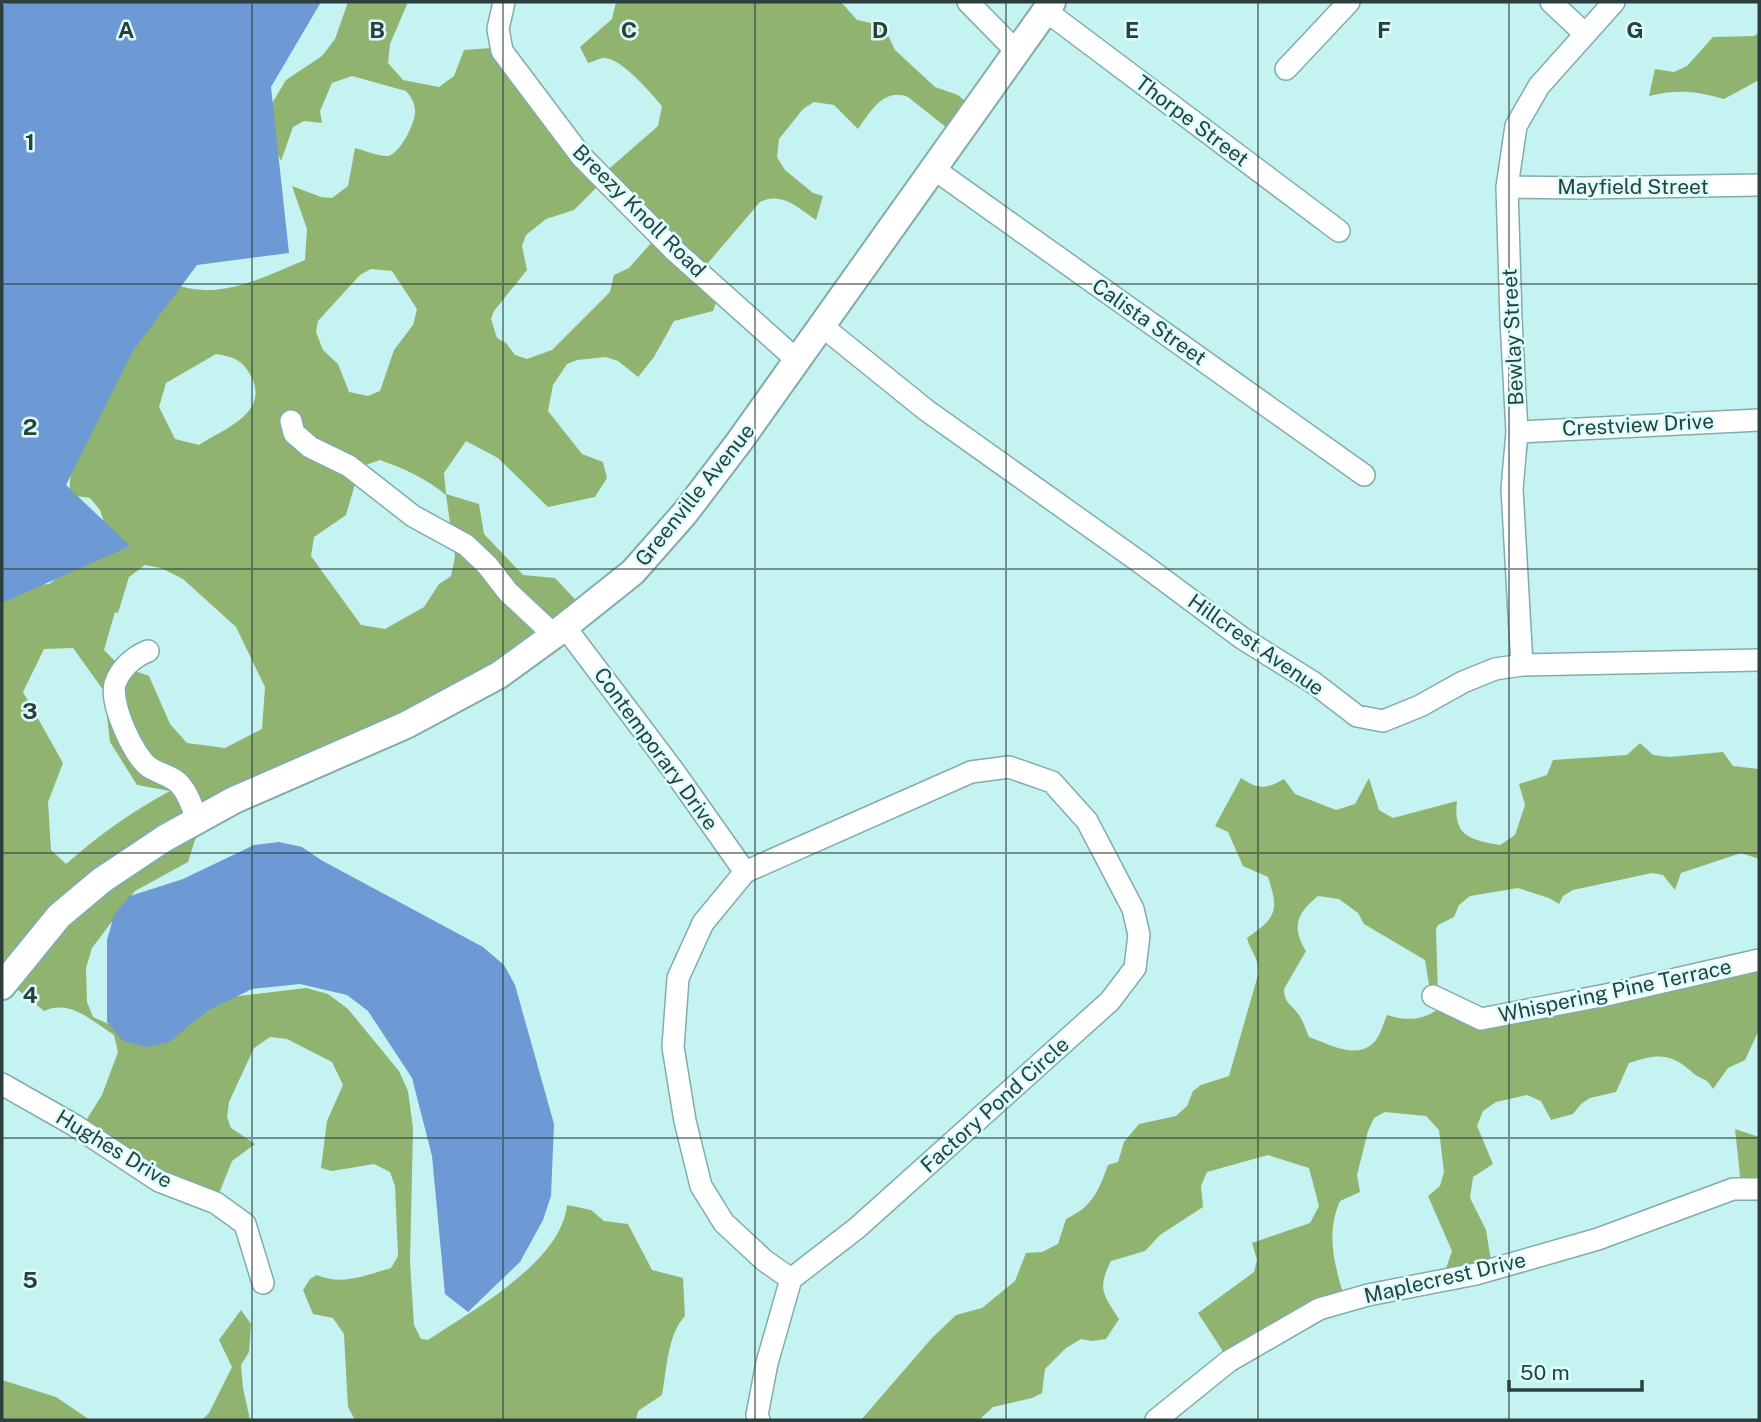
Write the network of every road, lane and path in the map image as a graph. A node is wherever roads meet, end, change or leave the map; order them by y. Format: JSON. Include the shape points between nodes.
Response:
{"nodes":[{"id":1,"x":504,"y":2,"type":"edge"},
{"id":2,"x":968,"y":2,"type":"edge"},
{"id":3,"x":1349,"y":2,"type":"edge"},
{"id":4,"x":1551,"y":2,"type":"edge"},
{"id":5,"x":1614,"y":2,"type":"edge"},
{"id":6,"x":1049,"y":6,"type":"edge"},
{"id":7,"x":1584,"y":33,"type":"junction"},
{"id":8,"x":1017,"y":52,"type":"junction"},
{"id":9,"x":1286,"y":69,"type":"dead end"},
{"id":10,"x":934,"y":169,"type":"junction"},
{"id":11,"x":1759,"y":185,"type":"edge"},
{"id":12,"x":1507,"y":187,"type":"junction"},
{"id":13,"x":1339,"y":232,"type":"dead end"},
{"id":14,"x":822,"y":326,"type":"junction"},
{"id":15,"x":798,"y":360,"type":"junction"},
{"id":16,"x":1759,"y":419,"type":"edge"},
{"id":17,"x":290,"y":421,"type":"dead end"},
{"id":18,"x":1517,"y":432,"type":"junction"},
{"id":19,"x":1364,"y":475,"type":"dead end"},
{"id":20,"x":560,"y":631,"type":"junction"},
{"id":21,"x":148,"y":651,"type":"dead end"},
{"id":22,"x":1759,"y":660,"type":"edge"},
{"id":23,"x":1522,"y":665,"type":"junction"},
{"id":24,"x":197,"y":820,"type":"junction"},
{"id":25,"x":745,"y":872,"type":"junction"},
{"id":26,"x":1759,"y":960,"type":"edge"},
{"id":27,"x":2,"y":986,"type":"edge"},
{"id":28,"x":1433,"y":996,"type":"dead end"},
{"id":29,"x":2,"y":1084,"type":"edge"},
{"id":30,"x":1759,"y":1189,"type":"edge"},
{"id":31,"x":791,"y":1279,"type":"junction"},
{"id":32,"x":264,"y":1283,"type":"dead end"},
{"id":33,"x":760,"y":1420,"type":"edge"},
{"id":34,"x":1156,"y":1420,"type":"edge"}],
"edges":[{"from":1,"to":15,"type":"street","name":"Breezy Knoll Road","via":[[498,29],[502,51],[581,156],[675,251]]},
{"from":2,"to":8,"type":"street"},
{"from":3,"to":9,"type":"street"},
{"from":4,"to":7,"type":"street"},
{"from":5,"to":7,"type":"street","name":"Bewlay Street"},
{"from":6,"to":8,"type":"main road","name":"Greenville Avenue"},
{"from":6,"to":13,"type":"street","name":"Thorpe Street"},
{"from":7,"to":12,"type":"street","name":"Bewlay Street","via":[[1539,86],[1516,127]]},
{"from":8,"to":10,"type":"main road","name":"Greenville Avenue"},
{"from":10,"to":14,"type":"main road","name":"Greenville Avenue"},
{"from":10,"to":19,"type":"street","name":"Calista Street"},
{"from":11,"to":12,"type":"street","name":"Mayfield Street"},
{"from":12,"to":18,"type":"street","name":"Bewlay Street"},
{"from":14,"to":15,"type":"main road","name":"Greenville Avenue"},
{"from":14,"to":23,"type":"street","name":"Hillcrest Avenue","via":[[926,410],[1357,716],[1383,721],[1495,669]]},
{"from":15,"to":20,"type":"main road","name":"Greenville Avenue","via":[[740,442],[633,572]]},
{"from":16,"to":18,"type":"street","name":"Crestview Drive"},
{"from":17,"to":20,"type":"street","name":"Contemporary Drive","via":[[294,433],[310,447],[349,466],[413,516],[466,545],[508,592]]},
{"from":18,"to":23,"type":"street","name":"Bewlay Street","via":[[1512,489]]},
{"from":20,"to":24,"type":"main road","name":"Greenville Avenue","via":[[499,675],[406,725]]},
{"from":20,"to":25,"type":"street","name":"Contemporary Drive","via":[[673,770]]},
{"from":21,"to":24,"type":"street","via":[[128,663],[114,694],[132,746],[147,766],[181,785]]},
{"from":22,"to":23,"type":"street","name":"Hillcrest Avenue"},
{"from":24,"to":27,"type":"main road","name":"Greenville Avenue","via":[[102,880],[59,916]]},
{"from":25,"to":31,"type":"street","name":"Factory Pond Circle","via":[[704,923],[678,978],[673,1047],[701,1186],[724,1223]]},
{"from":25,"to":31,"type":"street","name":"Factory Pond Circle","via":[[971,772],[1009,767],[1052,782],[1087,821],[1133,909],[1139,935],[1135,968],[1110,1001],[857,1228]]},
{"from":26,"to":28,"type":"street","name":"Whispering Pine Terrace","via":[[1481,1019]]},
{"from":29,"to":32,"type":"street","name":"Hughes Drive","via":[[159,1181],[216,1203],[245,1224]]},
{"from":30,"to":34,"type":"street","name":"Maplecrest Drive","via":[[1733,1189],[1598,1239],[1476,1274],[1319,1309],[1229,1362]]},
{"from":31,"to":33,"type":"street","via":[[767,1363],[757,1415]]}]}
